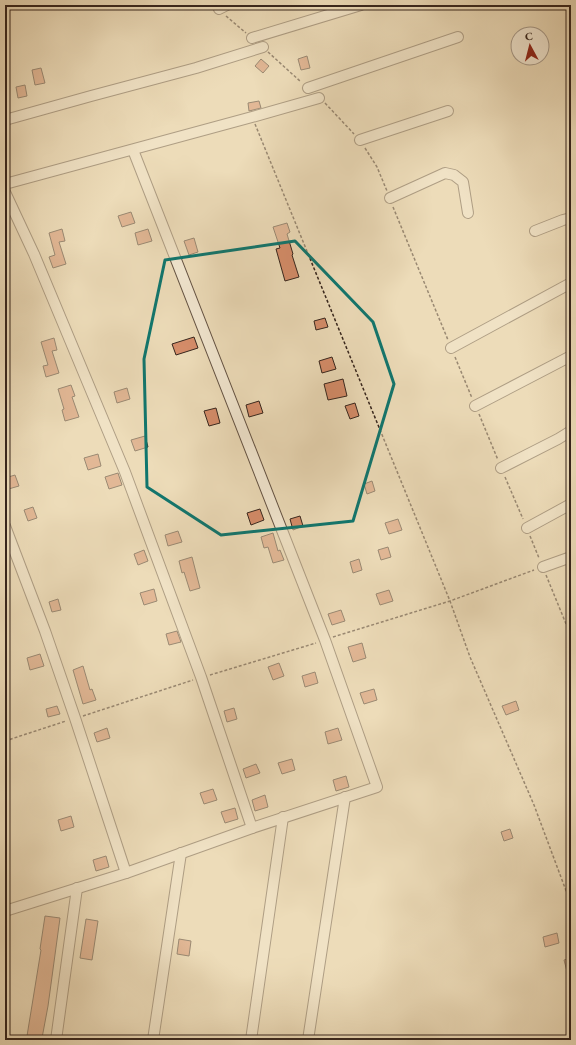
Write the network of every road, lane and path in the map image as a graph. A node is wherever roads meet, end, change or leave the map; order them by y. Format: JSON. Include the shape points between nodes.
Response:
{"nodes":[{"id":1,"x":361,"y":5,"type":"edge"},
{"id":2,"x":458,"y":37,"type":"dead end"},
{"id":3,"x":252,"y":38,"type":"dead end"},
{"id":4,"x":263,"y":47,"type":"dead end"},
{"id":5,"x":308,"y":88,"type":"dead end"},
{"id":6,"x":319,"y":98,"type":"joint"},
{"id":7,"x":448,"y":111,"type":"dead end"},
{"id":8,"x":252,"y":117,"type":"junction"},
{"id":9,"x":5,"y":120,"type":"edge"},
{"id":10,"x":360,"y":140,"type":"junction"},
{"id":11,"x":133,"y":150,"type":"junction"},
{"id":12,"x":5,"y":184,"type":"edge"},
{"id":13,"x":5,"y":192,"type":"edge"},
{"id":14,"x":390,"y":198,"type":"junction"},
{"id":15,"x":468,"y":213,"type":"dead end"},
{"id":16,"x":571,"y":218,"type":"edge"},
{"id":17,"x":535,"y":231,"type":"dead end"},
{"id":18,"x":571,"y":283,"type":"edge"},
{"id":19,"x":451,"y":348,"type":"junction"},
{"id":20,"x":571,"y":356,"type":"edge"},
{"id":21,"x":475,"y":406,"type":"junction"},
{"id":22,"x":571,"y":431,"type":"edge"},
{"id":23,"x":501,"y":468,"type":"junction"},
{"id":24,"x":571,"y":504,"type":"edge"},
{"id":25,"x":5,"y":526,"type":"edge"},
{"id":26,"x":526,"y":528,"type":"junction"},
{"id":27,"x":571,"y":557,"type":"edge"},
{"id":28,"x":543,"y":567,"type":"junction"},
{"id":29,"x":450,"y":601,"type":"junction"},
{"id":30,"x":571,"y":636,"type":"edge"},
{"id":31,"x":325,"y":640,"type":"junction"},
{"id":32,"x":201,"y":678,"type":"junction"},
{"id":33,"x":75,"y":718,"type":"junction"},
{"id":34,"x":5,"y":741,"type":"edge"},
{"id":35,"x":345,"y":797,"type":"junction"},
{"id":36,"x":283,"y":817,"type":"junction"},
{"id":37,"x":252,"y":828,"type":"junction"},
{"id":38,"x":181,"y":853,"type":"junction"},
{"id":39,"x":126,"y":873,"type":"junction"},
{"id":40,"x":77,"y":888,"type":"junction"},
{"id":41,"x":571,"y":904,"type":"edge"},
{"id":42,"x":5,"y":910,"type":"edge"},
{"id":43,"x":56,"y":1040,"type":"edge"},
{"id":44,"x":153,"y":1040,"type":"edge"},
{"id":45,"x":251,"y":1040,"type":"edge"},
{"id":46,"x":308,"y":1040,"type":"edge"}],
"edges":[{"from":1,"to":3,"type":"street"},
{"from":2,"to":5,"type":"street"},
{"from":4,"to":9,"type":"street"},
{"from":6,"to":8,"type":"street"},
{"from":6,"to":10,"type":"path"},
{"from":7,"to":10,"type":"street"},
{"from":8,"to":11,"type":"street"},
{"from":8,"to":29,"type":"path"},
{"from":10,"to":14,"type":"path","via":[[377,167]]},
{"from":11,"to":12,"type":"street"},
{"from":11,"to":31,"type":"street"},
{"from":13,"to":32,"type":"street","via":[[125,472]]},
{"from":14,"to":15,"type":"street","via":[[446,173],[463,182]]},
{"from":14,"to":19,"type":"path"},
{"from":16,"to":17,"type":"street"},
{"from":18,"to":19,"type":"street"},
{"from":19,"to":21,"type":"path"},
{"from":20,"to":21,"type":"street"},
{"from":21,"to":23,"type":"path"},
{"from":22,"to":23,"type":"street"},
{"from":23,"to":26,"type":"path"},
{"from":24,"to":26,"type":"street"},
{"from":25,"to":33,"type":"street"},
{"from":26,"to":28,"type":"path"},
{"from":27,"to":28,"type":"street"},
{"from":28,"to":29,"type":"path"},
{"from":28,"to":30,"type":"path"},
{"from":29,"to":31,"type":"path"},
{"from":29,"to":41,"type":"path","via":[[470,657],[534,805]]},
{"from":31,"to":32,"type":"path"},
{"from":31,"to":35,"type":"street","via":[[377,787]]},
{"from":32,"to":33,"type":"path"},
{"from":32,"to":37,"type":"street"},
{"from":33,"to":34,"type":"path"},
{"from":33,"to":39,"type":"street"},
{"from":35,"to":36,"type":"street"},
{"from":35,"to":46,"type":"street"},
{"from":36,"to":37,"type":"street"},
{"from":36,"to":45,"type":"street"},
{"from":37,"to":38,"type":"street"},
{"from":38,"to":39,"type":"street"},
{"from":38,"to":44,"type":"street"},
{"from":39,"to":40,"type":"street"},
{"from":40,"to":42,"type":"street"},
{"from":40,"to":43,"type":"street"}]}
